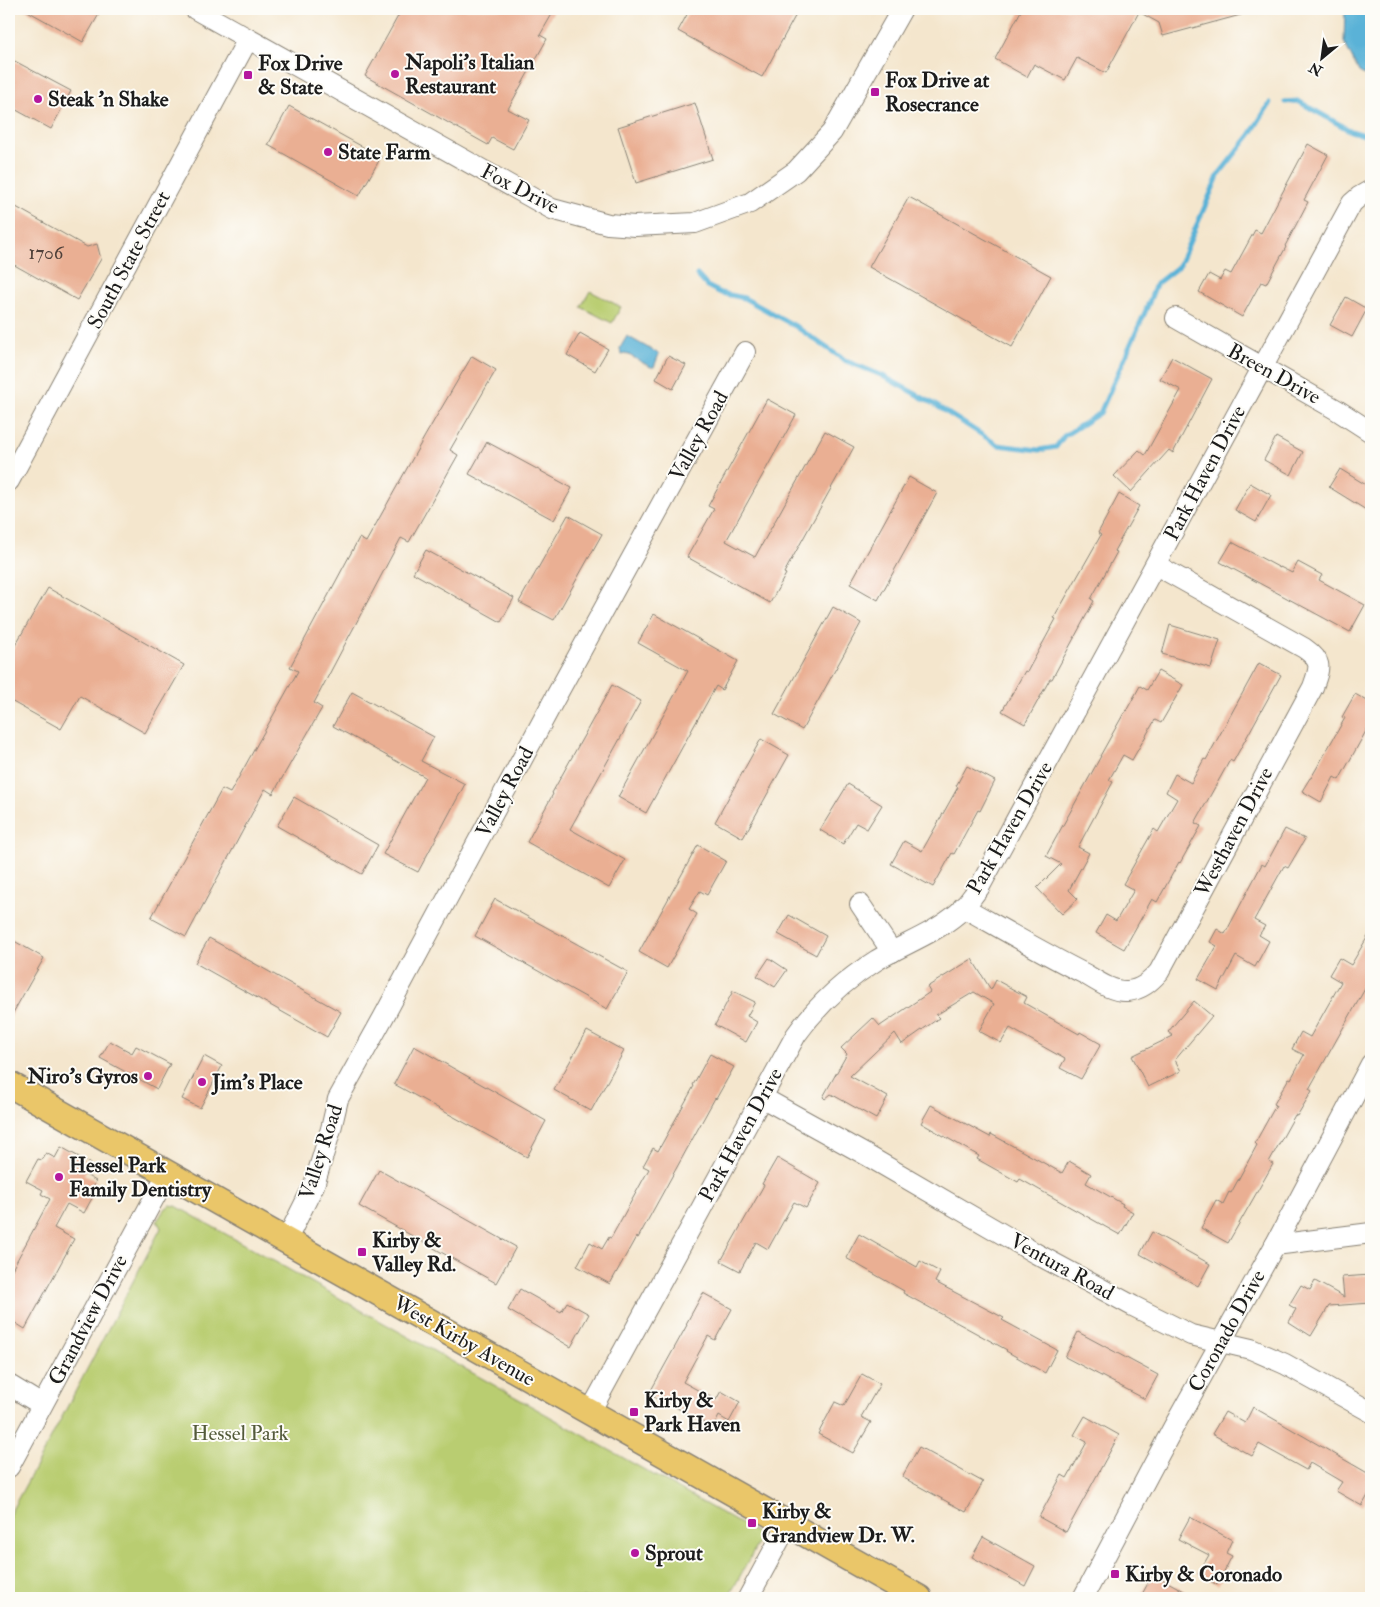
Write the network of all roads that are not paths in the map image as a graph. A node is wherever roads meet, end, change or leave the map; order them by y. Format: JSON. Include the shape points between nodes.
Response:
{"nodes":[{"id":1,"x":195,"y":9,"type":"edge"},
{"id":2,"x":902,"y":9,"type":"edge"},
{"id":3,"x":248,"y":39,"type":"junction"},
{"id":4,"x":1371,"y":190,"type":"edge"},
{"id":5,"x":1176,"y":318,"type":"dead end"},
{"id":6,"x":745,"y":352,"type":"dead end"},
{"id":7,"x":1262,"y":368,"type":"junction"},
{"id":8,"x":1371,"y":432,"type":"edge"},
{"id":9,"x":9,"y":481,"type":"edge"},
{"id":10,"x":1156,"y":565,"type":"junction"},
{"id":11,"x":860,"y":904,"type":"dead end"},
{"id":12,"x":964,"y":907,"type":"junction"},
{"id":13,"x":892,"y":952,"type":"junction"},
{"id":14,"x":1371,"y":1064,"type":"edge"},
{"id":15,"x":9,"y":1084,"type":"edge"},
{"id":16,"x":763,"y":1098,"type":"junction"},
{"id":17,"x":167,"y":1174,"type":"junction"},
{"id":18,"x":1371,"y":1233,"type":"edge"},
{"id":19,"x":286,"y":1241,"type":"junction"},
{"id":20,"x":1275,"y":1245,"type":"junction"},
{"id":21,"x":1222,"y":1342,"type":"junction"},
{"id":22,"x":9,"y":1385,"type":"edge"},
{"id":23,"x":42,"y":1404,"type":"junction"},
{"id":24,"x":590,"y":1412,"type":"junction"},
{"id":25,"x":1371,"y":1412,"type":"edge"},
{"id":26,"x":9,"y":1467,"type":"edge"},
{"id":27,"x":788,"y":1524,"type":"junction"},
{"id":28,"x":748,"y":1598,"type":"edge"},
{"id":29,"x":919,"y":1598,"type":"edge"},
{"id":30,"x":1083,"y":1598,"type":"edge"}],
"edges":[{"from":1,"to":3,"type":"street","name":"Fox Drive"},
{"from":2,"to":3,"type":"street","name":"Fox Drive","via":[[832,132],[796,171],[750,203],[712,217],[695,222],[635,226],[608,224],[552,209]]},
{"from":3,"to":9,"type":"street","name":"South State Street"},
{"from":4,"to":7,"type":"street","name":"Park Haven Drive","via":[[1352,203]]},
{"from":5,"to":7,"type":"street","name":"Breen Drive"},
{"from":6,"to":19,"type":"street","name":"Valley Road","via":[[338,1099],[314,1185]]},
{"from":7,"to":8,"type":"street","name":"Breen Drive"},
{"from":7,"to":10,"type":"street","name":"Park Haven Drive"},
{"from":10,"to":12,"type":"street","name":"Park Haven Drive","via":[[979,888]]},
{"from":10,"to":12,"type":"street","name":"Westhaven Drive","via":[[1304,648],[1318,661],[1313,688],[1159,972],[1140,988],[1114,989]]},
{"from":11,"to":13,"type":"street"},
{"from":12,"to":13,"type":"street","name":"Park Haven Drive","via":[[918,939]]},
{"from":13,"to":16,"type":"street","name":"Park Haven Drive","via":[[851,978],[805,1022]]},
{"from":14,"to":20,"type":"street","name":"Coronado Drive"},
{"from":15,"to":17,"type":"main road","name":"West Kirby Avenue"},
{"from":16,"to":21,"type":"street","name":"Ventura Road","via":[[1133,1306],[1191,1335]]},
{"from":16,"to":24,"type":"street","name":"Park Haven Drive"},
{"from":17,"to":19,"type":"main road","name":"West Kirby Avenue"},
{"from":17,"to":23,"type":"street","name":"Grandview Drive"},
{"from":18,"to":20,"type":"street"},
{"from":19,"to":24,"type":"main road","name":"West Kirby Avenue"},
{"from":20,"to":21,"type":"street","name":"Coronado Drive"},
{"from":21,"to":25,"type":"street","name":"Ventura Road","via":[[1252,1349],[1285,1364]]},
{"from":21,"to":30,"type":"street","name":"Coronado Drive"},
{"from":22,"to":23,"type":"street"},
{"from":23,"to":26,"type":"street","name":"Grandview Drive"},
{"from":24,"to":27,"type":"main road","name":"West Kirby Avenue"},
{"from":27,"to":28,"type":"street"},
{"from":27,"to":29,"type":"main road","name":"West Kirby Avenue"}]}
